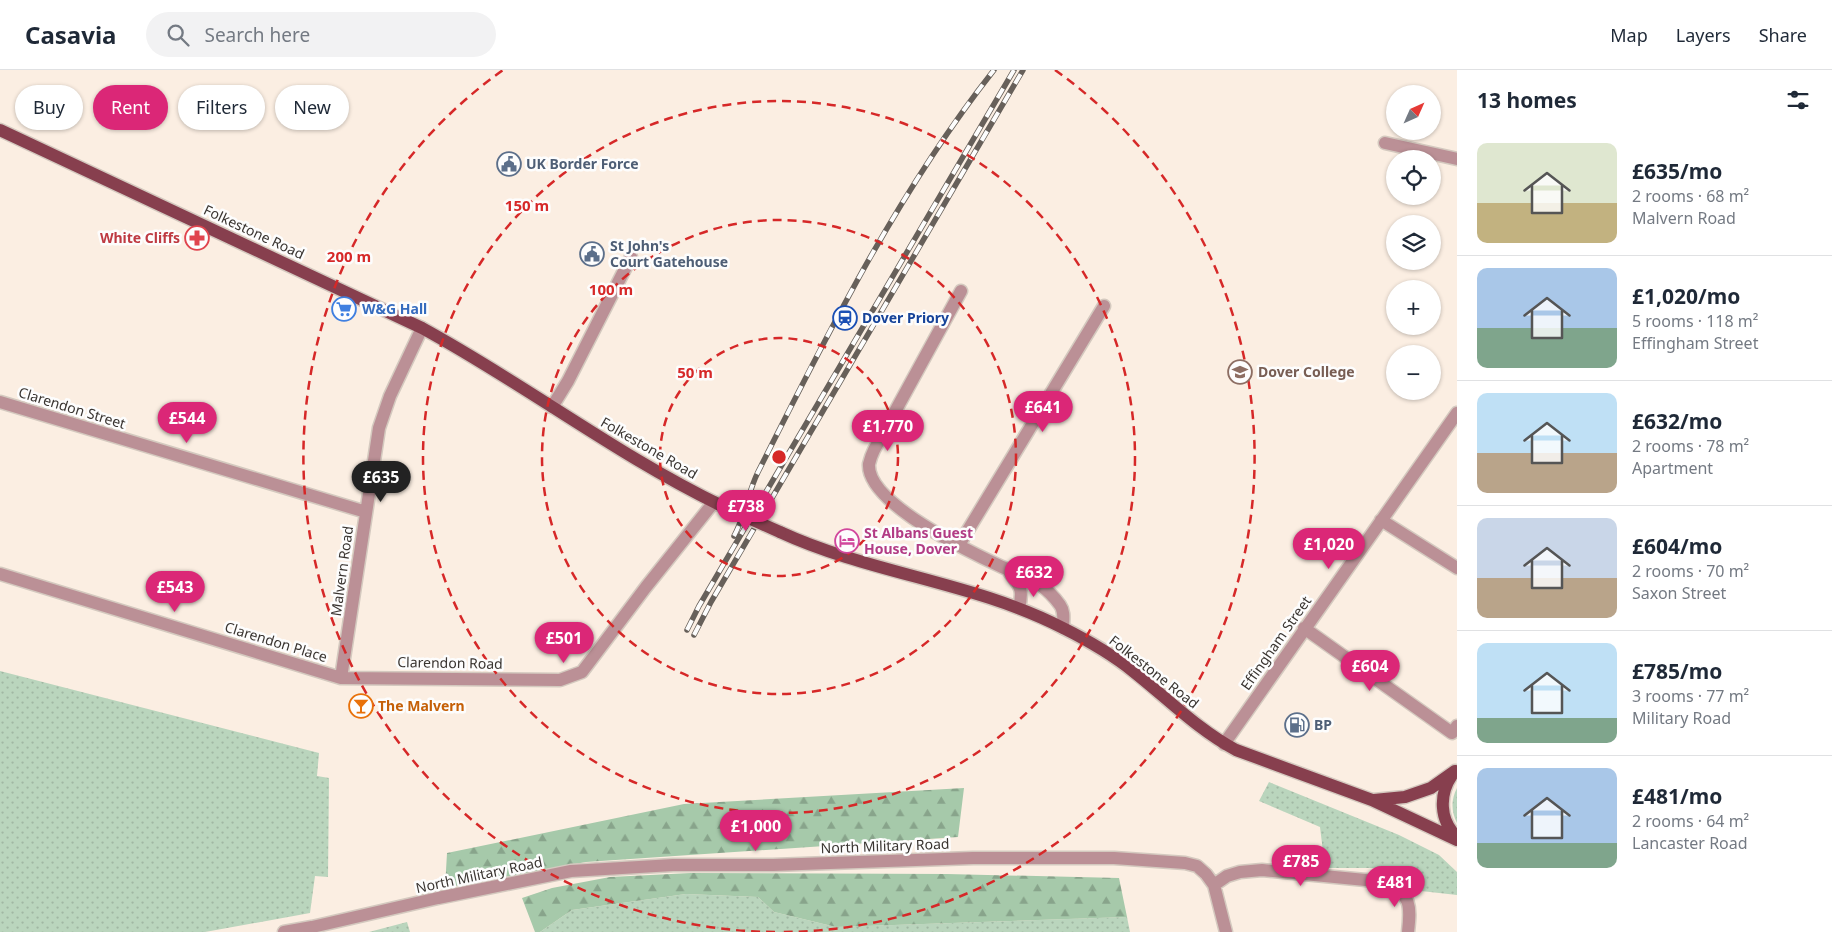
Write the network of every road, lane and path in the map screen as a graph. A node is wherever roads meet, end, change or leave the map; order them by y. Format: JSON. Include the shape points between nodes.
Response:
{"nodes":[{"id":1,"x":0,"y":130,"type":"edge"},
{"id":2,"x":1385,"y":143,"type":"dead end"},
{"id":3,"x":1457,"y":159,"type":"edge"},
{"id":4,"x":630,"y":257,"type":"dead end"},
{"id":5,"x":961,"y":291,"type":"dead end"},
{"id":6,"x":1104,"y":306,"type":"dead end"},
{"id":7,"x":422,"y":328,"type":"junction"},
{"id":8,"x":0,"y":402,"type":"edge"},
{"id":9,"x":552,"y":407,"type":"junction"},
{"id":10,"x":1457,"y":413,"type":"edge"},
{"id":11,"x":719,"y":504,"type":"junction"},
{"id":12,"x":366,"y":512,"type":"junction"},
{"id":13,"x":1381,"y":520,"type":"junction"},
{"id":14,"x":959,"y":545,"type":"junction"},
{"id":15,"x":1457,"y":568,"type":"edge"},
{"id":16,"x":1008,"y":569,"type":"junction"},
{"id":17,"x":0,"y":574,"type":"edge"},
{"id":18,"x":1019,"y":608,"type":"junction"},
{"id":19,"x":1063,"y":628,"type":"junction"},
{"id":20,"x":1304,"y":628,"type":"junction"},
{"id":21,"x":342,"y":678,"type":"junction"},
{"id":22,"x":1457,"y":726,"type":"edge"},
{"id":23,"x":1224,"y":744,"type":"junction"},
{"id":24,"x":1456,"y":770,"type":"edge"},
{"id":25,"x":1372,"y":800,"type":"junction"},
{"id":26,"x":1457,"y":838,"type":"edge"},
{"id":27,"x":1214,"y":885,"type":"junction"},
{"id":28,"x":284,"y":932,"type":"edge"},
{"id":29,"x":1226,"y":932,"type":"edge"},
{"id":30,"x":1408,"y":932,"type":"edge"}],
"edges":[{"from":1,"to":7,"type":"main road","name":"Folkestone Road"},
{"from":2,"to":3,"type":"street"},
{"from":4,"to":9,"type":"street"},
{"from":5,"to":14,"type":"street","via":[[874,450],[869,465],[876,485],[889,500],[920,523]]},
{"from":6,"to":14,"type":"street"},
{"from":7,"to":9,"type":"main road","name":"Folkestone Road","via":[[466,351]]},
{"from":7,"to":12,"type":"street","name":"Malvern Road","via":[[390,396],[379,428]]},
{"from":8,"to":12,"type":"street","name":"Clarendon Street"},
{"from":9,"to":11,"type":"main road","name":"Folkestone Road","via":[[639,461]]},
{"from":10,"to":13,"type":"street","name":"Effingham Street"},
{"from":11,"to":18,"type":"main road","name":"Folkestone Road","bridge":true,"via":[[820,548]]},
{"from":11,"to":21,"type":"street","name":"Clarendon Road","via":[[646,587],[582,672],[560,680]]},
{"from":12,"to":21,"type":"street","name":"Malvern Road"},
{"from":13,"to":15,"type":"street"},
{"from":13,"to":20,"type":"street","name":"Effingham Street"},
{"from":14,"to":16,"type":"street"},
{"from":16,"to":18,"type":"street","via":[[1021,588]]},
{"from":16,"to":19,"type":"street","via":[[1039,584],[1053,597],[1061,606]]},
{"from":17,"to":21,"type":"street","name":"Clarendon Place"},
{"from":18,"to":19,"type":"main road","name":"Folkestone Road"},
{"from":19,"to":23,"type":"main road","name":"Folkestone Road","via":[[1132,670]]},
{"from":20,"to":22,"type":"street","via":[[1452,733]]},
{"from":20,"to":23,"type":"street","name":"Effingham Street"},
{"from":23,"to":25,"type":"main road","name":"Folkestone Road"},
{"from":24,"to":25,"type":"main road","name":"Folkestone Road","via":[[1430,788],[1414,794]]},
{"from":24,"to":26,"type":"main road","via":[[1443,795],[1443,809],[1446,822]]},
{"from":25,"to":26,"type":"main road","name":"Folkestone Road"},
{"from":27,"to":28,"type":"street","name":"North Military Road","via":[[1197,866],[1114,858],[673,865],[571,871]]},
{"from":27,"to":29,"type":"street"},
{"from":27,"to":30,"type":"street","via":[[1227,876],[1262,870],[1386,882],[1406,897],[1410,910]]}]}
